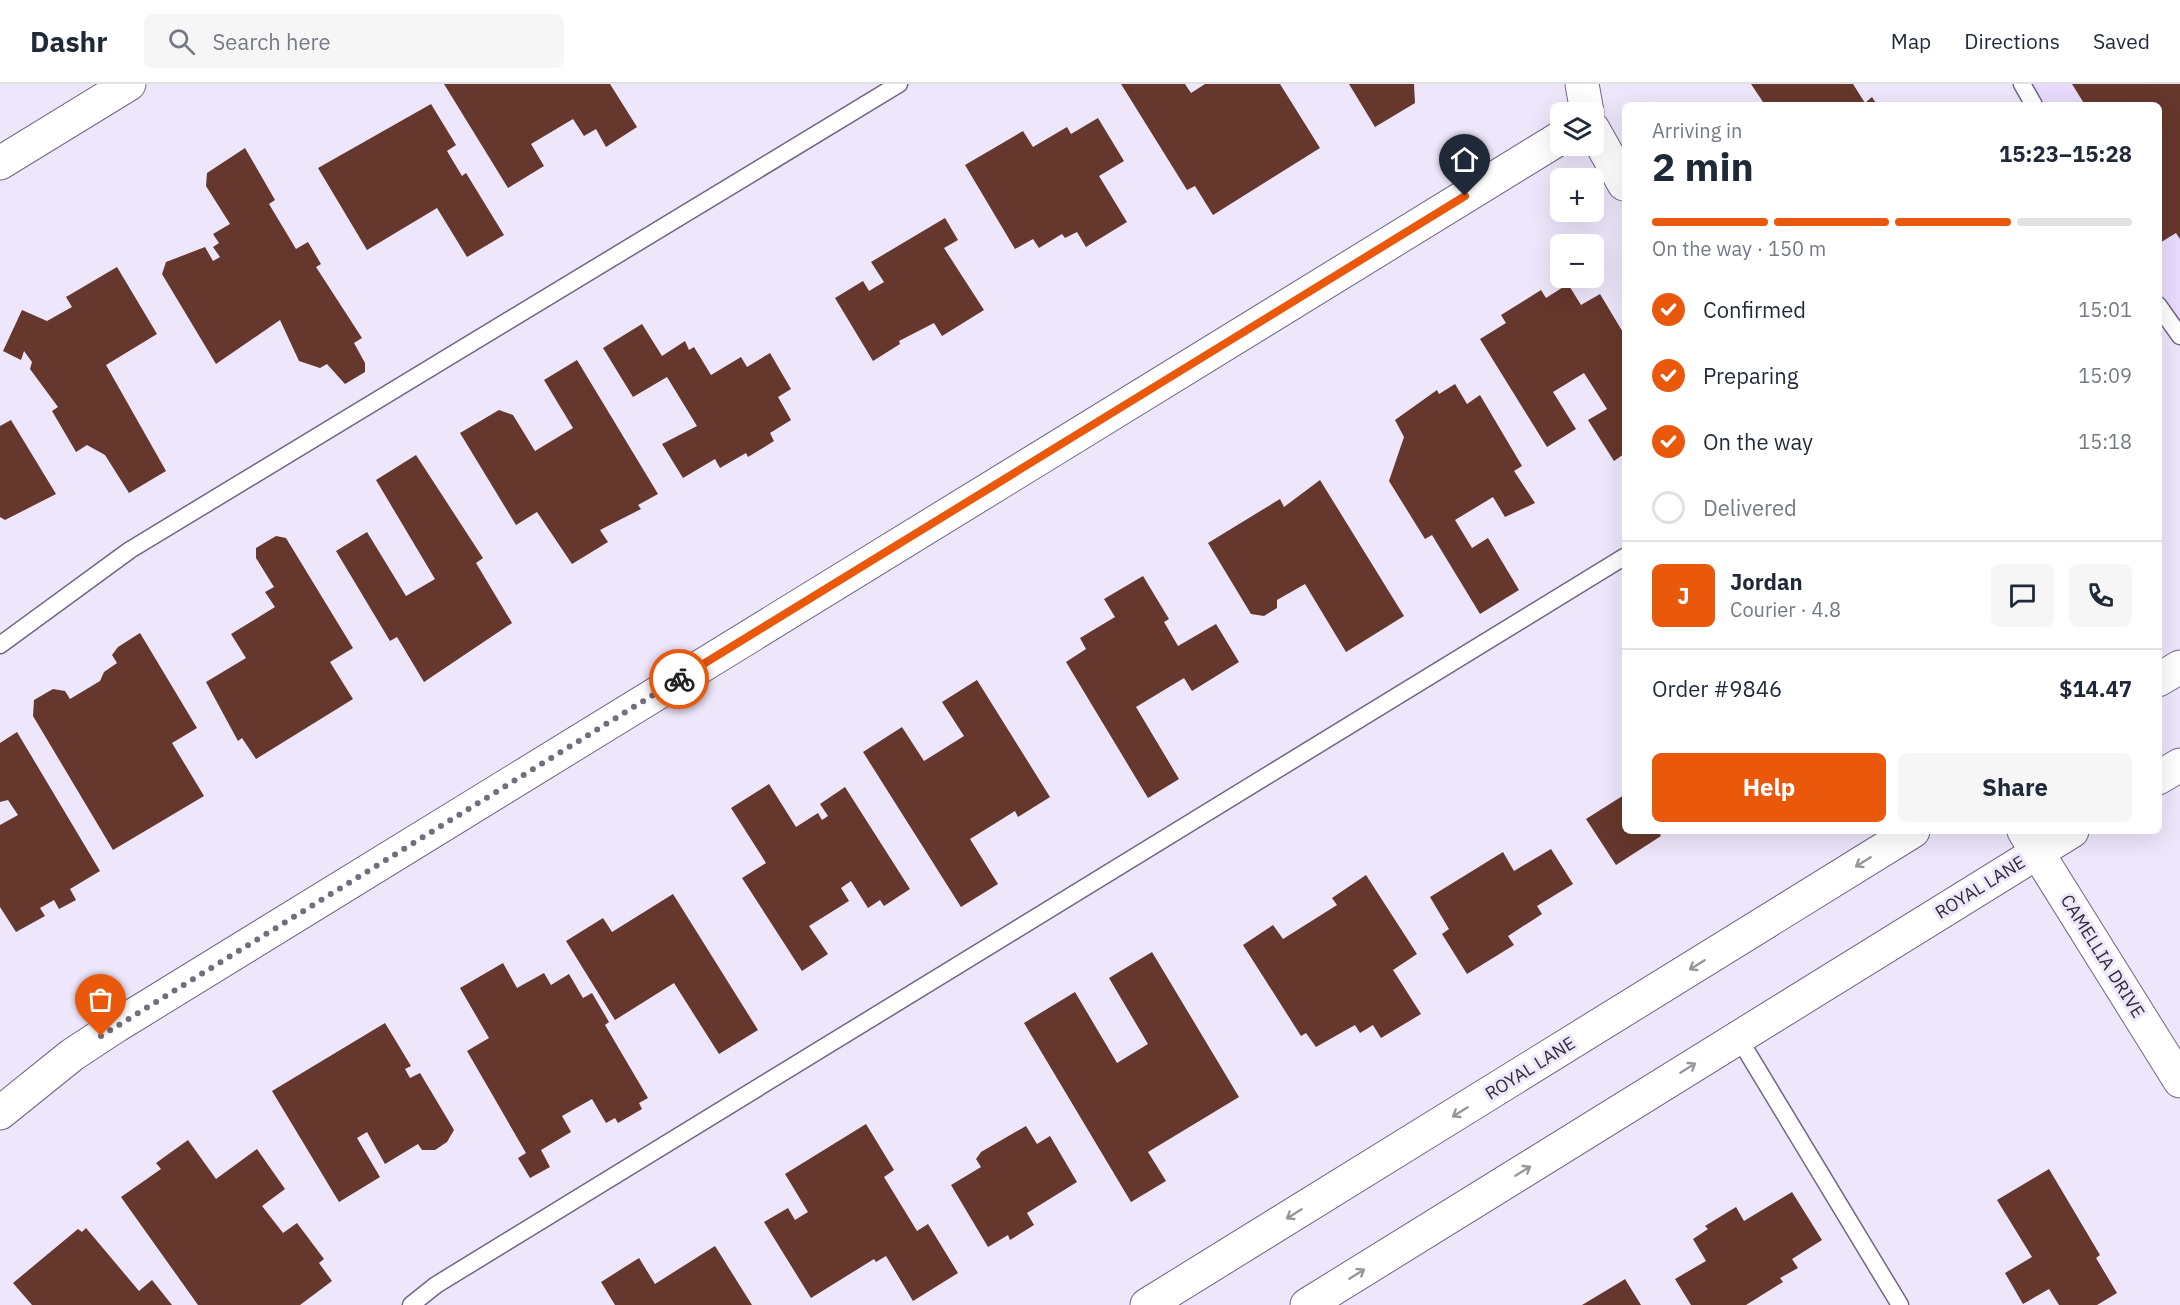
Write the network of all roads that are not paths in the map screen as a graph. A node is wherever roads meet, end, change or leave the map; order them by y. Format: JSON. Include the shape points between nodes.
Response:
{"nodes":[{"id":1,"x":129,"y":84,"type":"edge"},
{"id":2,"x":899,"y":84,"type":"edge"},
{"id":3,"x":1582,"y":84,"type":"edge"},
{"id":4,"x":2022,"y":84,"type":"edge"},
{"id":5,"x":1585,"y":102,"type":"edge"},
{"id":6,"x":2032,"y":102,"type":"edge"},
{"id":7,"x":1550,"y":144,"type":"edge"},
{"id":8,"x":1604,"y":149,"type":"edge"},
{"id":9,"x":0,"y":163,"type":"edge"},
{"id":10,"x":1622,"y":180,"type":"edge"},
{"id":11,"x":2162,"y":311,"type":"edge"},
{"id":12,"x":2180,"y":336,"type":"edge"},
{"id":13,"x":1622,"y":558,"type":"edge"},
{"id":14,"x":0,"y":645,"type":"edge"},
{"id":15,"x":2180,"y":667,"type":"edge"},
{"id":16,"x":2162,"y":678,"type":"edge"},
{"id":17,"x":2180,"y":765,"type":"edge"},
{"id":18,"x":2162,"y":776,"type":"edge"},
{"id":19,"x":1907,"y":834,"type":"edge"},
{"id":20,"x":2059,"y":834,"type":"edge"},
{"id":21,"x":2030,"y":841,"type":"edge"},
{"id":22,"x":1738,"y":1037,"type":"junction"},
{"id":23,"x":2180,"y":1081,"type":"edge"},
{"id":24,"x":0,"y":1113,"type":"edge"},
{"id":25,"x":411,"y":1305,"type":"edge"},
{"id":26,"x":1147,"y":1305,"type":"edge"},
{"id":27,"x":1307,"y":1305,"type":"edge"},
{"id":28,"x":1900,"y":1305,"type":"edge"}],
"edges":[{"from":1,"to":9,"type":"street"},
{"from":2,"to":14,"type":"lane","via":[[130,550]]},
{"from":3,"to":5,"type":"street"},
{"from":4,"to":6,"type":"lane"},
{"from":7,"to":24,"type":"street","via":[[116,1026],[72,1055]]},
{"from":8,"to":10,"type":"street"},
{"from":11,"to":12,"type":"lane"},
{"from":13,"to":25,"type":"lane","via":[[446,1279]]},
{"from":15,"to":16,"type":"street"},
{"from":17,"to":18,"type":"street"},
{"from":19,"to":26,"type":"street","name":"ROYAL LANE","one_way":true},
{"from":20,"to":21,"type":"street","name":"ROYAL LANE"},
{"from":21,"to":22,"type":"street","name":"ROYAL LANE"},
{"from":21,"to":23,"type":"street","name":"CAMELLIA DRIVE"},
{"from":27,"to":22,"type":"street","name":"ROYAL LANE","one_way":true},
{"from":22,"to":28,"type":"lane"}]}
